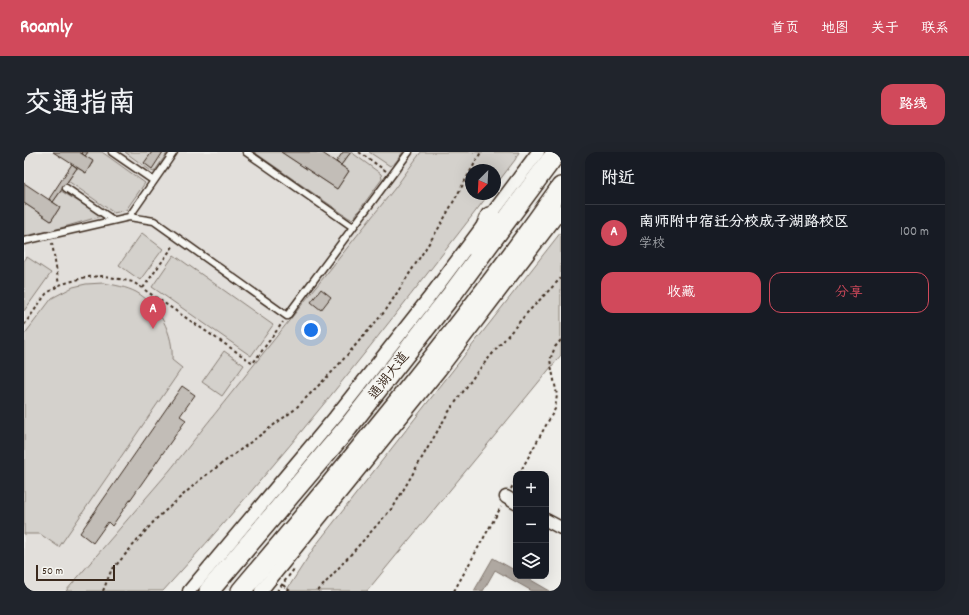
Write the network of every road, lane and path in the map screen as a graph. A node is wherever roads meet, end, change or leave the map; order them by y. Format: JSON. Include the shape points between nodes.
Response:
{"nodes":[{"id":1,"x":112,"y":152,"type":"edge"},
{"id":2,"x":174,"y":152,"type":"edge"},
{"id":3,"x":246,"y":152,"type":"edge"},
{"id":4,"x":358,"y":152,"type":"edge"},
{"id":5,"x":409,"y":152,"type":"edge"},
{"id":6,"x":481,"y":152,"type":"edge"},
{"id":7,"x":538,"y":152,"type":"edge"},
{"id":8,"x":557,"y":152,"type":"edge"},
{"id":9,"x":391,"y":175,"type":"junction"},
{"id":10,"x":154,"y":181,"type":"junction"},
{"id":11,"x":561,"y":187,"type":"edge"},
{"id":12,"x":66,"y":188,"type":"dead end"},
{"id":13,"x":561,"y":210,"type":"edge"},
{"id":14,"x":129,"y":217,"type":"junction"},
{"id":15,"x":490,"y":217,"type":"junction"},
{"id":16,"x":113,"y":220,"type":"junction"},
{"id":17,"x":353,"y":228,"type":"junction"},
{"id":18,"x":50,"y":235,"type":"junction"},
{"id":19,"x":178,"y":239,"type":"junction"},
{"id":20,"x":24,"y":241,"type":"edge"},
{"id":21,"x":468,"y":272,"type":"junction"},
{"id":22,"x":561,"y":278,"type":"edge"},
{"id":23,"x":59,"y":285,"type":"junction"},
{"id":24,"x":143,"y":288,"type":"junction"},
{"id":25,"x":287,"y":316,"type":"junction"},
{"id":26,"x":24,"y":325,"type":"edge"},
{"id":27,"x":561,"y":340,"type":"edge"},
{"id":28,"x":521,"y":471,"type":"edge"},
{"id":29,"x":511,"y":500,"type":"edge"},
{"id":30,"x":549,"y":522,"type":"edge"},
{"id":31,"x":561,"y":528,"type":"edge"},
{"id":32,"x":283,"y":585,"type":"dead end"},
{"id":33,"x":103,"y":591,"type":"edge"},
{"id":34,"x":189,"y":591,"type":"edge"},
{"id":35,"x":209,"y":591,"type":"edge"},
{"id":36,"x":241,"y":591,"type":"edge"},
{"id":37,"x":261,"y":591,"type":"edge"},
{"id":38,"x":290,"y":591,"type":"edge"},
{"id":39,"x":318,"y":591,"type":"edge"},
{"id":40,"x":454,"y":591,"type":"edge"}],
"edges":[{"from":1,"to":10,"type":"lane"},
{"from":2,"to":10,"type":"lane"},
{"from":3,"to":17,"type":"lane"},
{"from":4,"to":9,"type":"path"},
{"from":5,"to":9,"type":"lane"},
{"from":6,"to":33,"type":"path","via":[[440,226],[386,310],[334,370],[294,410],[201,478],[156,519],[111,571]]},
{"from":7,"to":15,"type":"street"},
{"from":8,"to":21,"type":"main road","name":"通湖大道"},
{"from":9,"to":17,"type":"lane"},
{"from":10,"to":14,"type":"lane"},
{"from":11,"to":36,"type":"main road","name":"通湖大道","via":[[430,361],[314,506]]},
{"from":12,"to":16,"type":"lane"},
{"from":13,"to":37,"type":"street","via":[[440,370]]},
{"from":14,"to":16,"type":"lane"},
{"from":14,"to":19,"type":"lane","via":[[154,222]]},
{"from":15,"to":21,"type":"main road"},
{"from":15,"to":34,"type":"street","via":[[336,417]]},
{"from":16,"to":18,"type":"lane"},
{"from":17,"to":25,"type":"lane"},
{"from":18,"to":20,"type":"lane"},
{"from":18,"to":23,"type":"path"},
{"from":19,"to":24,"type":"path"},
{"from":19,"to":25,"type":"lane"},
{"from":21,"to":35,"type":"main road","name":"通湖大道","via":[[348,427]]},
{"from":22,"to":39,"type":"path","via":[[527,313],[477,372],[448,413],[394,506]]},
{"from":23,"to":24,"type":"path","via":[[105,276],[133,282]]},
{"from":23,"to":26,"type":"path","via":[[46,294]]},
{"from":24,"to":25,"type":"path","via":[[253,363]]},
{"from":27,"to":28,"type":"path","via":[[550,360],[557,395],[555,410]]},
{"from":29,"to":40,"type":"path"},
{"from":30,"to":31,"type":"street"},
{"from":32,"to":38,"type":"path"}]}
